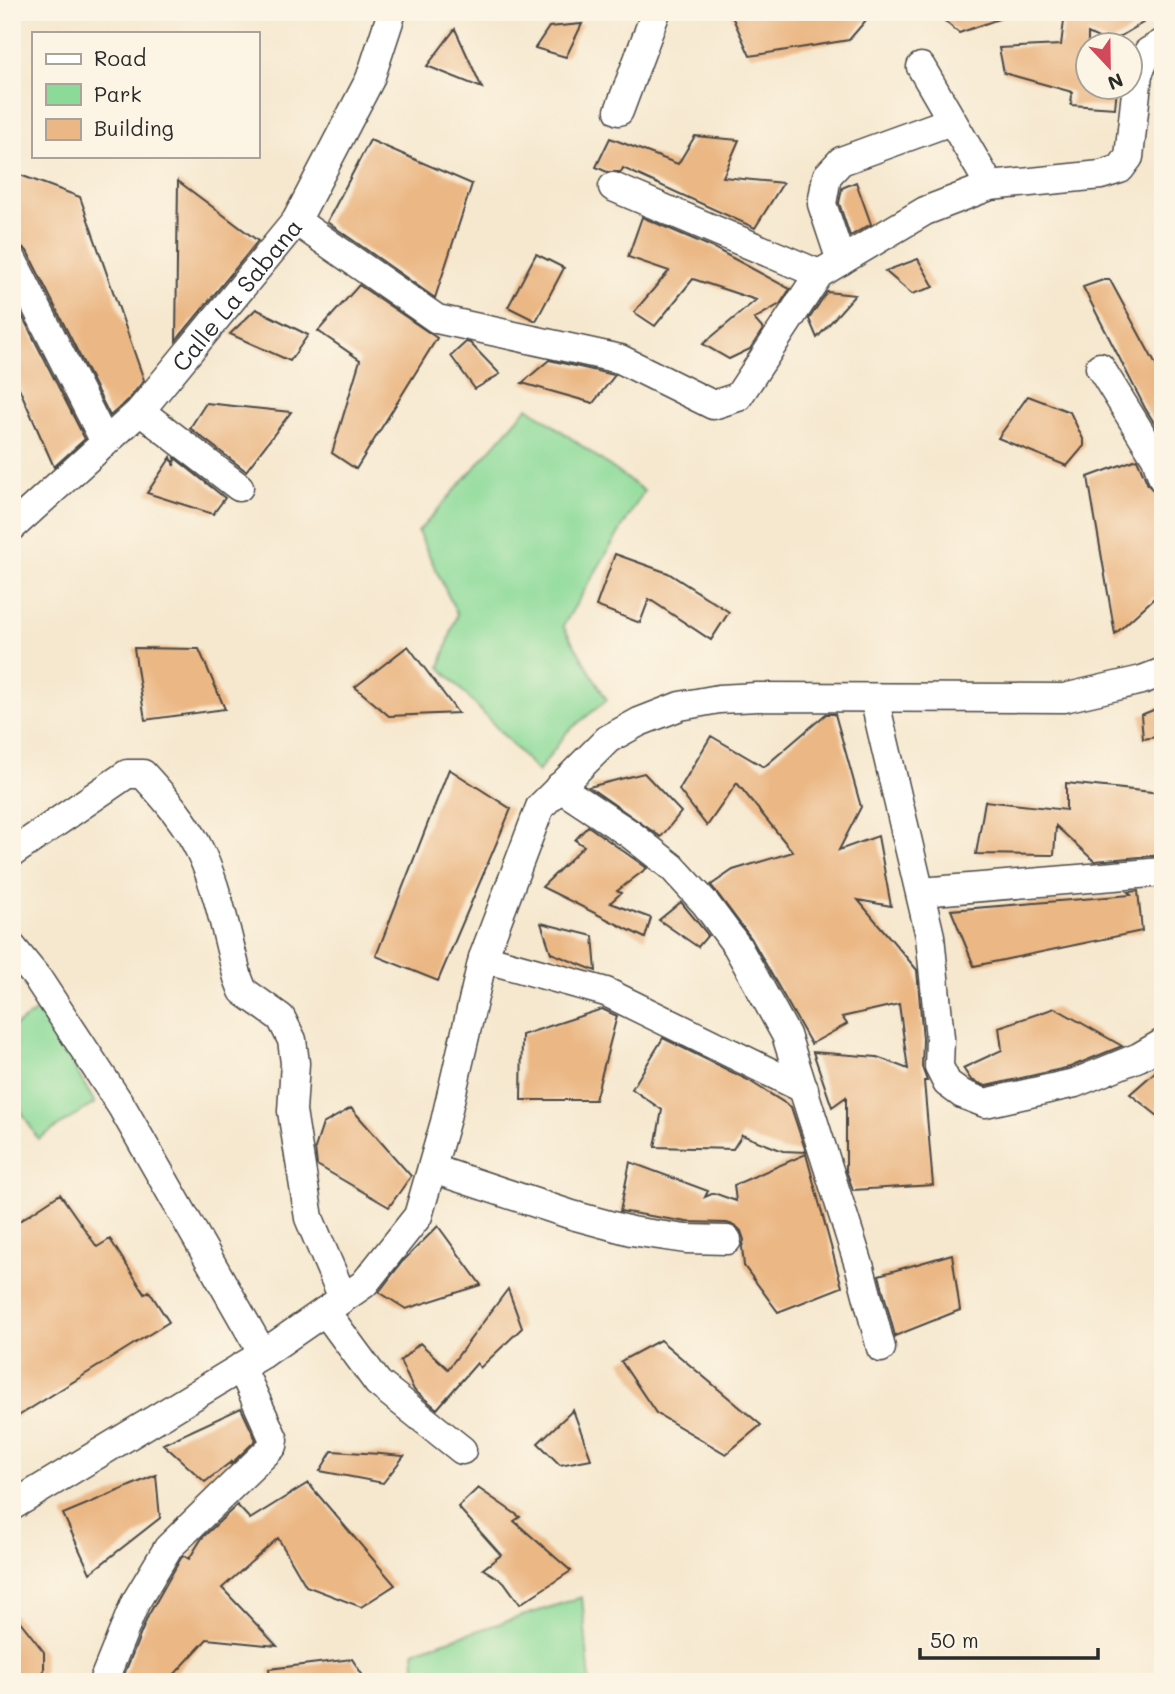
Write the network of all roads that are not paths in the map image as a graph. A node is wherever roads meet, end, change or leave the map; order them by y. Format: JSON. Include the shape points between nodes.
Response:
{"nodes":[{"id":1,"x":392,"y":12,"type":"edge"},
{"id":2,"x":656,"y":12,"type":"edge"},
{"id":3,"x":1163,"y":44,"type":"edge"},
{"id":4,"x":921,"y":67,"type":"dead end"},
{"id":5,"x":619,"y":111,"type":"dead end"},
{"id":6,"x":951,"y":121,"type":"junction"},
{"id":7,"x":990,"y":186,"type":"junction"},
{"id":8,"x":613,"y":187,"type":"dead end"},
{"id":9,"x":296,"y":220,"type":"junction"},
{"id":10,"x":12,"y":259,"type":"edge"},
{"id":11,"x":830,"y":268,"type":"junction"},
{"id":12,"x":1100,"y":367,"type":"dead end"},
{"id":13,"x":140,"y":411,"type":"junction"},
{"id":14,"x":105,"y":442,"type":"junction"},
{"id":15,"x":1163,"y":479,"type":"edge"},
{"id":16,"x":239,"y":487,"type":"dead end"},
{"id":17,"x":12,"y":527,"type":"edge"},
{"id":18,"x":1163,"y":671,"type":"edge"},
{"id":19,"x":874,"y":698,"type":"junction"},
{"id":20,"x":559,"y":787,"type":"junction"},
{"id":21,"x":12,"y":853,"type":"edge"},
{"id":22,"x":1163,"y":872,"type":"edge"},
{"id":23,"x":921,"y":892,"type":"junction"},
{"id":24,"x":12,"y":947,"type":"edge"},
{"id":25,"x":482,"y":958,"type":"junction"},
{"id":26,"x":1163,"y":1043,"type":"edge"},
{"id":27,"x":804,"y":1089,"type":"junction"},
{"id":28,"x":433,"y":1169,"type":"junction"},
{"id":29,"x":727,"y":1240,"type":"dead end"},
{"id":30,"x":334,"y":1304,"type":"junction"},
{"id":31,"x":881,"y":1348,"type":"dead end"},
{"id":32,"x":252,"y":1361,"type":"junction"},
{"id":33,"x":462,"y":1451,"type":"dead end"},
{"id":34,"x":12,"y":1506,"type":"edge"},
{"id":35,"x":103,"y":1682,"type":"edge"}],
"edges":[{"from":1,"to":9,"type":"street","name":"Calle La Sabana","via":[[370,79]]},
{"from":2,"to":5,"type":"street"},
{"from":3,"to":7,"type":"street","via":[[1148,52],[1138,74],[1129,157],[1120,169]]},
{"from":4,"to":6,"type":"street"},
{"from":6,"to":7,"type":"street"},
{"from":6,"to":11,"type":"street","via":[[841,161],[827,176],[822,204]]},
{"from":7,"to":11,"type":"street","via":[[925,211]]},
{"from":8,"to":11,"type":"street"},
{"from":9,"to":11,"type":"street","via":[[436,319],[620,359],[713,405],[738,397]]},
{"from":9,"to":13,"type":"street","name":"Calle La Sabana"},
{"from":10,"to":14,"type":"street"},
{"from":12,"to":15,"type":"street","via":[[1156,458]]},
{"from":13,"to":14,"type":"street","name":"Calle La Sabana"},
{"from":13,"to":16,"type":"street"},
{"from":14,"to":17,"type":"street","name":"Calle La Sabana"},
{"from":18,"to":19,"type":"street","via":[[1064,698]]},
{"from":19,"to":20,"type":"street","via":[[757,697],[680,706],[608,739]]},
{"from":19,"to":23,"type":"street"},
{"from":20,"to":25,"type":"street","via":[[540,807]]},
{"from":20,"to":27,"type":"street","via":[[671,867],[705,903],[737,946],[786,1035]]},
{"from":21,"to":30,"type":"street","via":[[127,774],[143,774],[178,815],[201,853],[243,991],[281,1018],[292,1040],[292,1111],[309,1218]]},
{"from":22,"to":23,"type":"street"},
{"from":23,"to":26,"type":"street","via":[[930,936],[939,1067],[947,1083],[962,1094],[985,1103],[1075,1083]]},
{"from":24,"to":32,"type":"street","via":[[122,1107]]},
{"from":25,"to":27,"type":"street","via":[[606,992]]},
{"from":25,"to":28,"type":"street"},
{"from":27,"to":31,"type":"street"},
{"from":28,"to":29,"type":"street","via":[[631,1231]]},
{"from":28,"to":30,"type":"street","via":[[418,1216],[364,1284]]},
{"from":30,"to":32,"type":"street"},
{"from":30,"to":33,"type":"street","via":[[378,1383]]},
{"from":32,"to":34,"type":"street"},
{"from":32,"to":35,"type":"street","via":[[273,1446],[168,1548],[135,1604]]}]}
